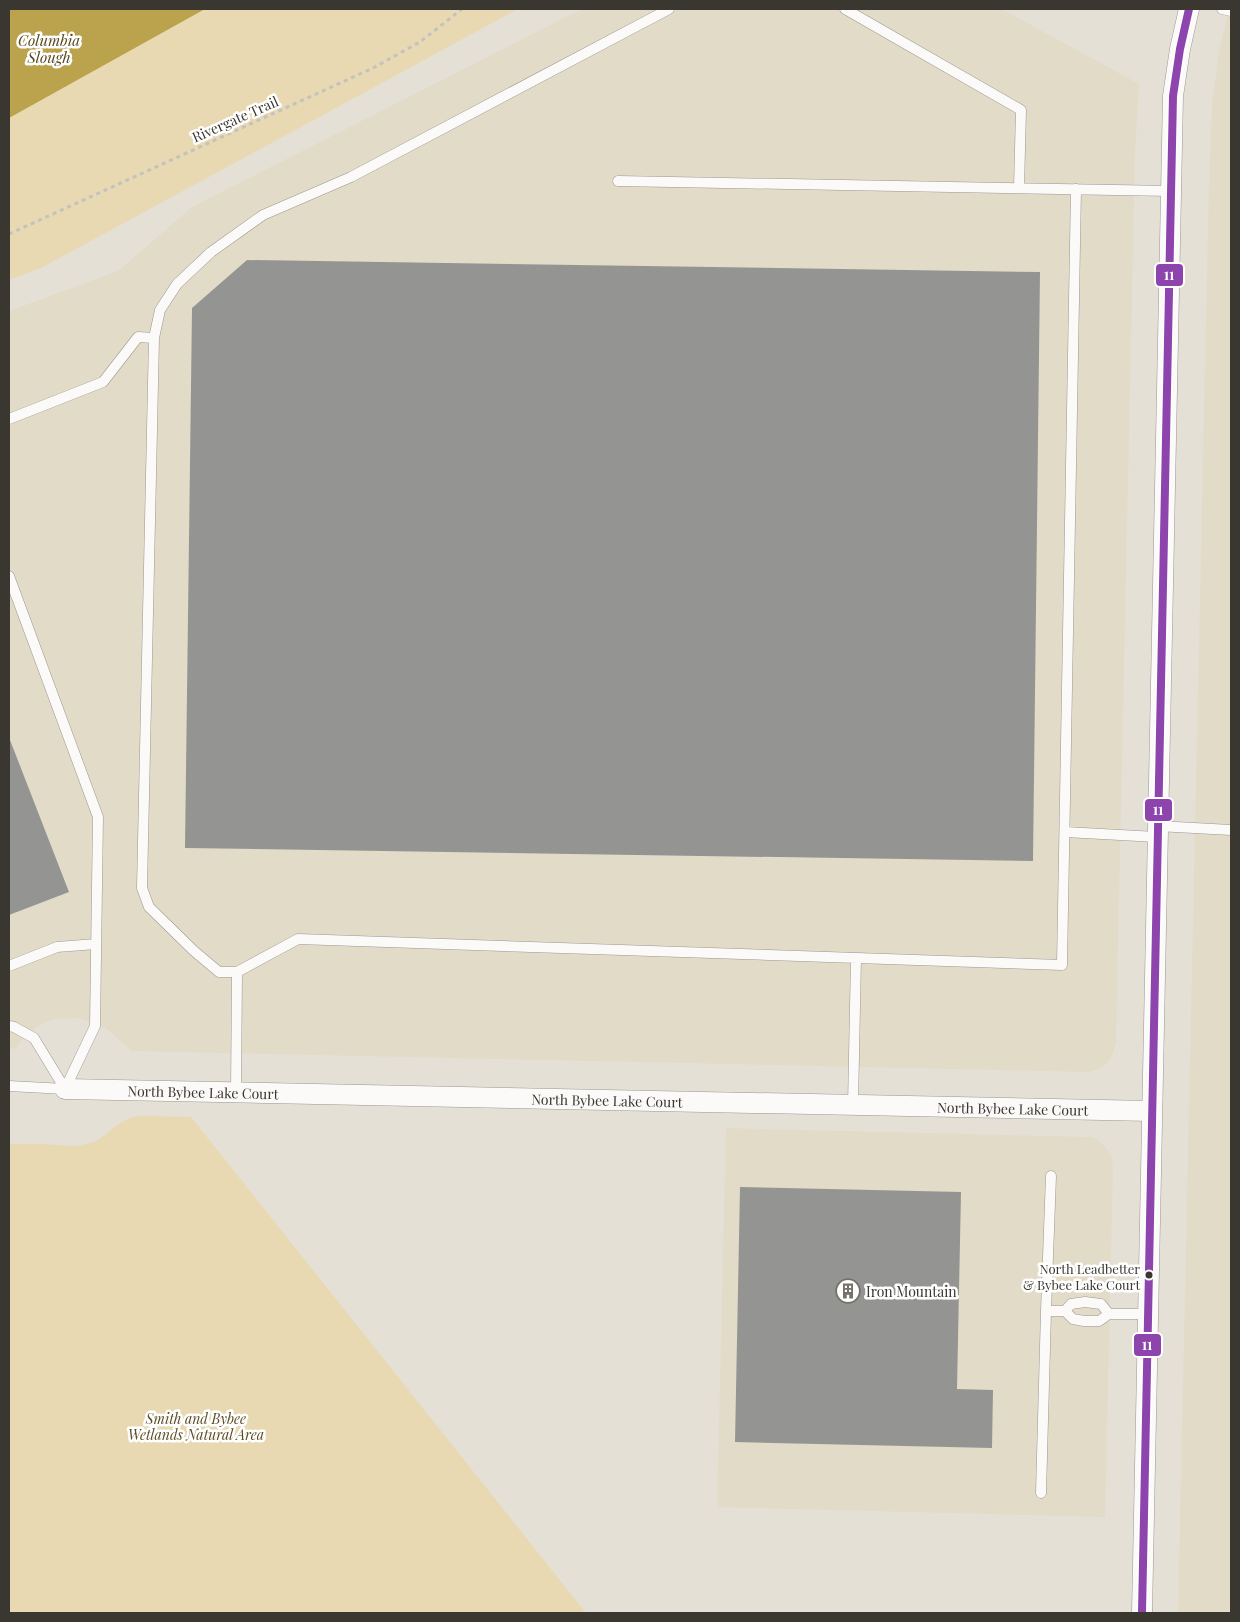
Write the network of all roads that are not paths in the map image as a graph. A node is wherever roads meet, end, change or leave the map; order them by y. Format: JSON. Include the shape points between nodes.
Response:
{"nodes":[{"id":1,"x":669,"y":9,"type":"edge"},
{"id":2,"x":845,"y":9,"type":"edge"},
{"id":3,"x":1189,"y":9,"type":"edge"},
{"id":4,"x":1222,"y":9,"type":"edge"},
{"id":5,"x":1231,"y":11,"type":"edge"},
{"id":6,"x":618,"y":181,"type":"dead end"},
{"id":7,"x":1019,"y":188,"type":"junction"},
{"id":8,"x":1076,"y":189,"type":"junction"},
{"id":9,"x":1171,"y":191,"type":"junction"},
{"id":10,"x":154,"y":338,"type":"junction"},
{"id":11,"x":9,"y":419,"type":"edge"},
{"id":12,"x":9,"y":576,"type":"edge"},
{"id":13,"x":1231,"y":830,"type":"edge"},
{"id":14,"x":1065,"y":832,"type":"junction"},
{"id":15,"x":1157,"y":832,"type":"junction"},
{"id":16,"x":96,"y":944,"type":"junction"},
{"id":17,"x":856,"y":958,"type":"junction"},
{"id":18,"x":9,"y":966,"type":"edge"},
{"id":19,"x":238,"y":972,"type":"junction"},
{"id":20,"x":9,"y":1026,"type":"edge"},
{"id":21,"x":9,"y":1086,"type":"edge"},
{"id":22,"x":64,"y":1089,"type":"junction"},
{"id":23,"x":236,"y":1093,"type":"junction"},
{"id":24,"x":853,"y":1105,"type":"junction"},
{"id":25,"x":1151,"y":1111,"type":"junction"},
{"id":26,"x":1051,"y":1176,"type":"dead end"},
{"id":27,"x":1064,"y":1311,"type":"junction"},
{"id":28,"x":1046,"y":1312,"type":"junction"},
{"id":29,"x":1109,"y":1314,"type":"junction"},
{"id":30,"x":1148,"y":1314,"type":"junction"},
{"id":31,"x":1041,"y":1493,"type":"dead end"},
{"id":32,"x":1142,"y":1613,"type":"edge"}],
"edges":[{"from":1,"to":10,"type":"lane","via":[[351,176],[263,215],[211,252],[177,284],[160,310]]},
{"from":2,"to":7,"type":"lane","via":[[1021,110]]},
{"from":3,"to":9,"type":"street","via":[[1173,96]]},
{"from":4,"to":5,"type":"lane"},
{"from":6,"to":7,"type":"lane"},
{"from":7,"to":8,"type":"lane"},
{"from":8,"to":9,"type":"lane"},
{"from":8,"to":14,"type":"lane"},
{"from":9,"to":15,"type":"street"},
{"from":10,"to":11,"type":"lane","via":[[138,337],[103,382]]},
{"from":10,"to":19,"type":"lane","via":[[142,888],[150,908],[194,951],[219,972]]},
{"from":12,"to":16,"type":"lane","via":[[98,817]]},
{"from":13,"to":15,"type":"lane"},
{"from":14,"to":15,"type":"lane"},
{"from":14,"to":17,"type":"lane","via":[[1062,965]]},
{"from":15,"to":25,"type":"street"},
{"from":16,"to":18,"type":"lane","via":[[57,948]]},
{"from":16,"to":22,"type":"lane","via":[[95,1026]]},
{"from":17,"to":19,"type":"lane","via":[[298,939]]},
{"from":17,"to":24,"type":"lane"},
{"from":19,"to":23,"type":"lane"},
{"from":20,"to":22,"type":"lane","via":[[34,1038]]},
{"from":21,"to":22,"type":"lane"},
{"from":22,"to":23,"type":"street","name":"North Bybee Lake Court"},
{"from":23,"to":24,"type":"street","name":"North Bybee Lake Court"},
{"from":24,"to":25,"type":"street","name":"North Bybee Lake Court"},
{"from":25,"to":30,"type":"street"},
{"from":26,"to":28,"type":"lane"},
{"from":27,"to":28,"type":"lane"},
{"from":27,"to":29,"type":"lane","via":[[1084,1321],[1099,1321]]},
{"from":27,"to":29,"type":"lane","via":[[1071,1304],[1085,1302],[1100,1304]]},
{"from":28,"to":31,"type":"lane"},
{"from":29,"to":30,"type":"lane"},
{"from":30,"to":32,"type":"street"}]}
